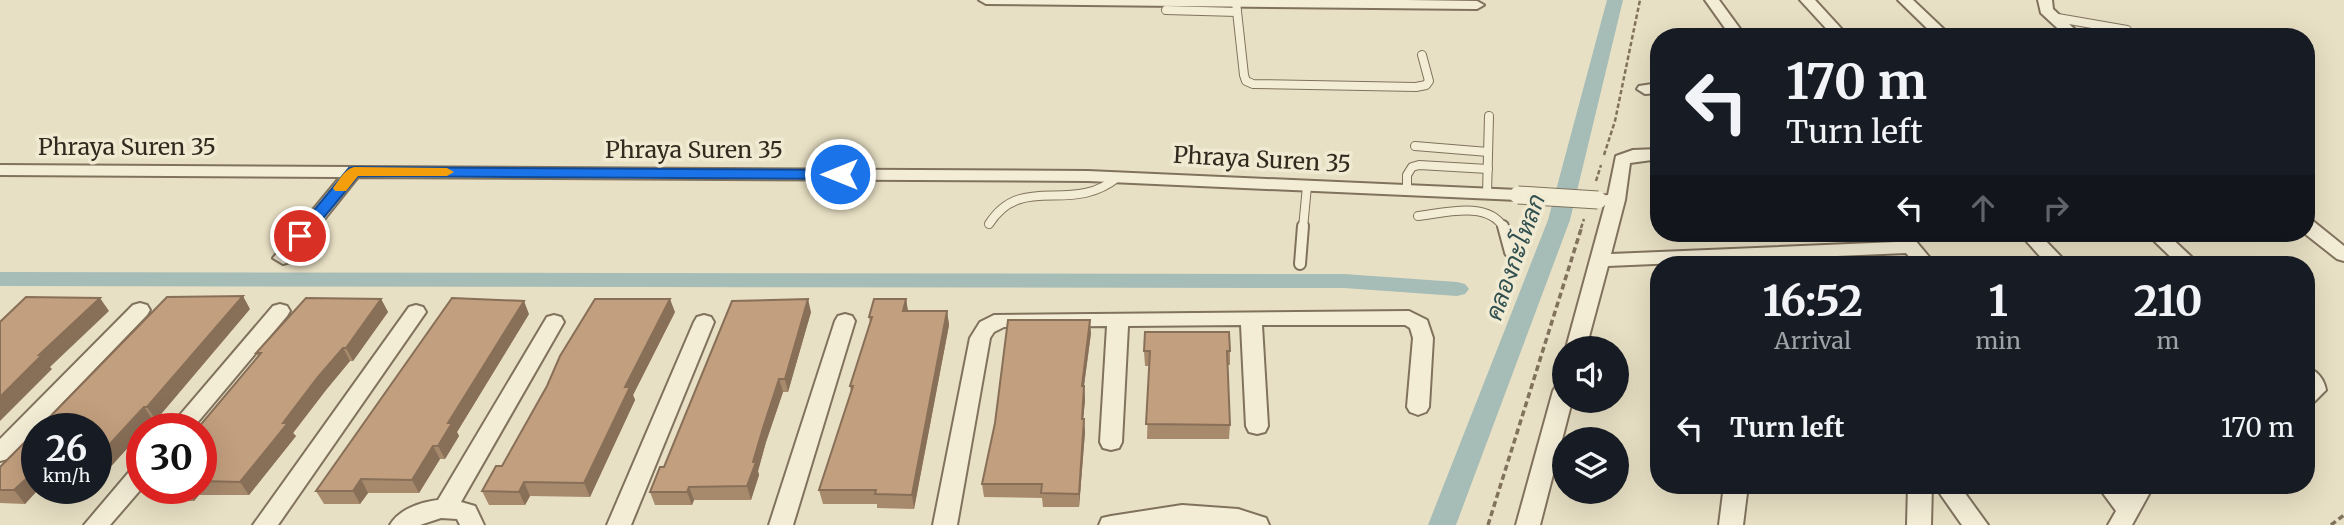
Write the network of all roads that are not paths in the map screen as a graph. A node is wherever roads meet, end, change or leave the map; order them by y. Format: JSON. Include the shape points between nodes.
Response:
{"nodes":[{"id":1,"x":986,"y":0,"type":"edge"},
{"id":2,"x":1712,"y":0,"type":"edge"},
{"id":3,"x":1807,"y":0,"type":"edge"},
{"id":4,"x":1905,"y":0,"type":"edge"},
{"id":5,"x":2045,"y":0,"type":"edge"},
{"id":6,"x":1477,"y":5,"type":"dead end"},
{"id":7,"x":1237,"y":7,"type":"junction"},
{"id":8,"x":1166,"y":10,"type":"dead end"},
{"id":9,"x":2052,"y":17,"type":"junction"},
{"id":10,"x":1732,"y":28,"type":"edge"},
{"id":11,"x":1833,"y":28,"type":"edge"},
{"id":12,"x":1935,"y":28,"type":"edge"},
{"id":13,"x":2065,"y":28,"type":"edge"},
{"id":14,"x":2115,"y":28,"type":"edge"},
{"id":15,"x":1422,"y":55,"type":"dead end"},
{"id":16,"x":1489,"y":116,"type":"dead end"},
{"id":17,"x":1415,"y":146,"type":"dead end"},
{"id":18,"x":1488,"y":152,"type":"junction"},
{"id":19,"x":1650,"y":155,"type":"edge"},
{"id":20,"x":1488,"y":169,"type":"junction"},
{"id":21,"x":0,"y":170,"type":"edge"},
{"id":22,"x":354,"y":172,"type":"junction"},
{"id":23,"x":1118,"y":177,"type":"junction"},
{"id":24,"x":1307,"y":186,"type":"junction"},
{"id":25,"x":1407,"y":190,"type":"junction"},
{"id":26,"x":1478,"y":199,"type":"junction"},
{"id":27,"x":1601,"y":200,"type":"junction"},
{"id":28,"x":1418,"y":216,"type":"dead end"},
{"id":29,"x":989,"y":224,"type":"dead end"},
{"id":30,"x":2315,"y":232,"type":"edge"},
{"id":31,"x":1893,"y":242,"type":"edge"},
{"id":32,"x":1907,"y":242,"type":"edge"},
{"id":33,"x":2037,"y":242,"type":"edge"},
{"id":34,"x":2165,"y":242,"type":"edge"},
{"id":35,"x":1510,"y":252,"type":"dead end"},
{"id":36,"x":1805,"y":256,"type":"edge"},
{"id":37,"x":1918,"y":256,"type":"edge"},
{"id":38,"x":2050,"y":256,"type":"edge"},
{"id":39,"x":2180,"y":256,"type":"edge"},
{"id":40,"x":2344,"y":256,"type":"edge"},
{"id":41,"x":283,"y":258,"type":"dead end"},
{"id":42,"x":1600,"y":260,"type":"junction"},
{"id":43,"x":1650,"y":260,"type":"edge"},
{"id":44,"x":1300,"y":264,"type":"dead end"},
{"id":45,"x":140,"y":310,"type":"dead end"},
{"id":46,"x":280,"y":311,"type":"dead end"},
{"id":47,"x":416,"y":312,"type":"dead end"},
{"id":48,"x":1118,"y":319,"type":"junction"},
{"id":49,"x":1251,"y":319,"type":"junction"},
{"id":50,"x":845,"y":321,"type":"dead end"},
{"id":51,"x":554,"y":322,"type":"dead end"},
{"id":52,"x":704,"y":322,"type":"dead end"},
{"id":53,"x":1579,"y":336,"type":"edge"},
{"id":54,"x":1418,"y":407,"type":"dead end"},
{"id":55,"x":193,"y":413,"type":"edge"},
{"id":56,"x":1558,"y":413,"type":"edge"},
{"id":57,"x":1257,"y":426,"type":"dead end"},
{"id":58,"x":1111,"y":442,"type":"dead end"},
{"id":59,"x":0,"y":453,"type":"edge"},
{"id":60,"x":126,"y":490,"type":"edge"},
{"id":61,"x":1735,"y":494,"type":"edge"},
{"id":62,"x":1920,"y":494,"type":"edge"},
{"id":63,"x":1953,"y":494,"type":"edge"},
{"id":64,"x":2114,"y":494,"type":"edge"},
{"id":65,"x":2137,"y":494,"type":"edge"},
{"id":66,"x":446,"y":508,"type":"junction"},
{"id":67,"x":2125,"y":517,"type":"edge"},
{"id":68,"x":96,"y":525,"type":"edge"},
{"id":69,"x":265,"y":525,"type":"edge"},
{"id":70,"x":401,"y":525,"type":"edge"},
{"id":71,"x":472,"y":525,"type":"edge"},
{"id":72,"x":620,"y":525,"type":"edge"},
{"id":73,"x":780,"y":525,"type":"edge"},
{"id":74,"x":945,"y":525,"type":"edge"},
{"id":75,"x":1111,"y":525,"type":"edge"},
{"id":76,"x":1258,"y":525,"type":"edge"},
{"id":77,"x":1528,"y":525,"type":"edge"},
{"id":78,"x":1731,"y":525,"type":"edge"},
{"id":79,"x":1919,"y":525,"type":"edge"},
{"id":80,"x":1976,"y":525,"type":"edge"}],
"edges":[{"from":1,"to":7,"type":"street"},
{"from":2,"to":10,"type":"street"},
{"from":3,"to":11,"type":"street"},
{"from":4,"to":12,"type":"street"},
{"from":5,"to":9,"type":"street"},
{"from":6,"to":7,"type":"street"},
{"from":7,"to":8,"type":"lane"},
{"from":7,"to":15,"type":"lane","via":[[1244,75],[1252,84],[1416,87],[1429,81]]},
{"from":9,"to":13,"type":"street"},
{"from":9,"to":14,"type":"lane"},
{"from":16,"to":18,"type":"lane"},
{"from":17,"to":18,"type":"lane"},
{"from":18,"to":20,"type":"lane"},
{"from":19,"to":27,"type":"street","via":[[1622,160]]},
{"from":20,"to":25,"type":"lane","via":[[1419,165],[1407,175]]},
{"from":20,"to":26,"type":"lane"},
{"from":21,"to":22,"type":"street","name":"Phraya Suren 35"},
{"from":22,"to":23,"type":"street","name":"Phraya Suren 35"},
{"from":22,"to":41,"type":"street"},
{"from":23,"to":24,"type":"street","name":"Phraya Suren 35"},
{"from":23,"to":29,"type":"lane","via":[[1087,195],[1011,202],[1001,207]]},
{"from":24,"to":25,"type":"street","name":"Phraya Suren 35"},
{"from":24,"to":44,"type":"lane"},
{"from":25,"to":26,"type":"street","name":"Phraya Suren 35"},
{"from":26,"to":27,"type":"street","name":"Phraya Suren 35","bridge":true,"via":[[1517,195]]},
{"from":26,"to":28,"type":"lane"},
{"from":26,"to":35,"type":"lane","via":[[1501,222],[1510,238]]},
{"from":27,"to":42,"type":"street"},
{"from":30,"to":40,"type":"street"},
{"from":31,"to":36,"type":"street"},
{"from":32,"to":37,"type":"street"},
{"from":33,"to":38,"type":"street"},
{"from":34,"to":39,"type":"street"},
{"from":42,"to":43,"type":"street"},
{"from":42,"to":53,"type":"street"},
{"from":45,"to":59,"type":"street"},
{"from":46,"to":55,"type":"street"},
{"from":47,"to":69,"type":"street"},
{"from":48,"to":49,"type":"street"},
{"from":48,"to":58,"type":"street"},
{"from":48,"to":74,"type":"street","via":[[1010,319],[982,332]]},
{"from":49,"to":54,"type":"street","via":[[1402,317],[1415,321],[1423,338]]},
{"from":49,"to":57,"type":"street"},
{"from":50,"to":73,"type":"street"},
{"from":51,"to":66,"type":"street"},
{"from":52,"to":72,"type":"street"},
{"from":56,"to":77,"type":"street"},
{"from":60,"to":68,"type":"street"},
{"from":61,"to":78,"type":"street"},
{"from":62,"to":79,"type":"street"},
{"from":63,"to":80,"type":"street"},
{"from":64,"to":67,"type":"street"},
{"from":65,"to":67,"type":"street"},
{"from":66,"to":70,"type":"street","via":[[419,514]]},
{"from":66,"to":71,"type":"street","via":[[466,513]]},
{"from":75,"to":76,"type":"street","via":[[1149,516],[1197,513]]}]}
